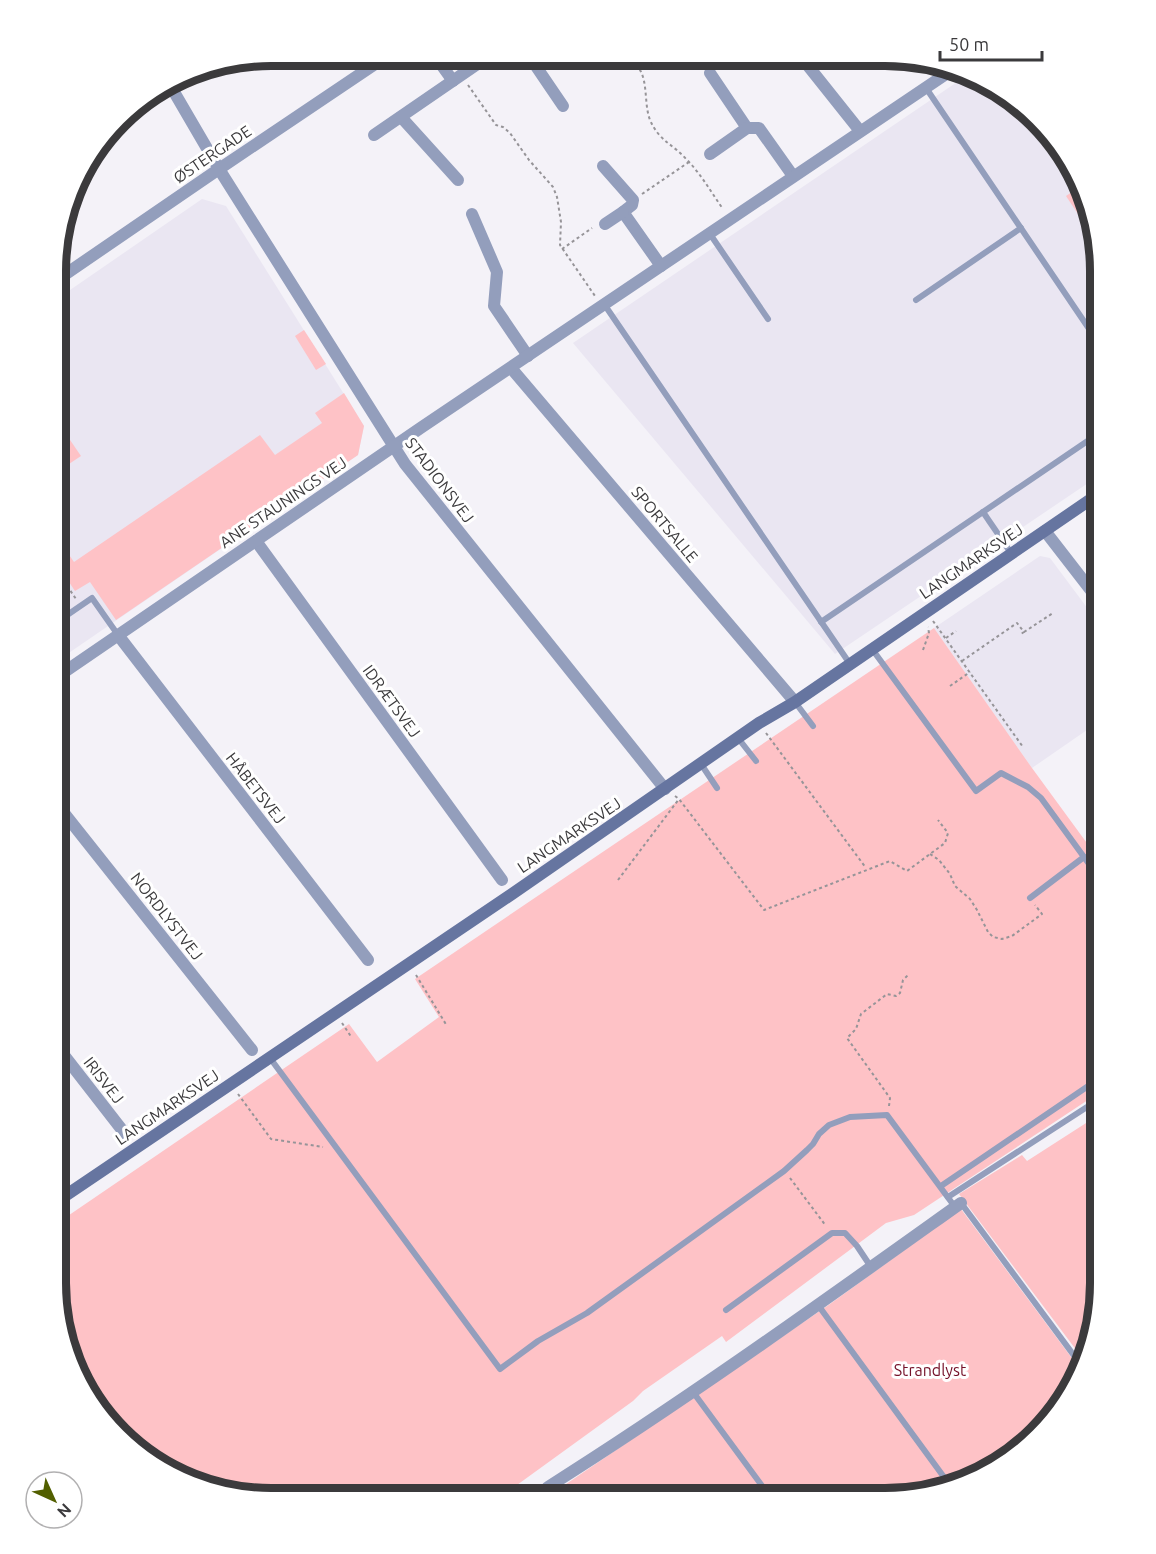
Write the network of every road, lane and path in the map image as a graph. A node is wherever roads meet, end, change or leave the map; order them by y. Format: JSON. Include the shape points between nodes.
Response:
{"nodes":[{"id":1,"x":372,"y":66,"type":"edge"},
{"id":2,"x":445,"y":66,"type":"edge"},
{"id":3,"x":474,"y":66,"type":"edge"},
{"id":4,"x":536,"y":66,"type":"edge"},
{"id":5,"x":636,"y":66,"type":"edge"},
{"id":6,"x":808,"y":66,"type":"edge"},
{"id":7,"x":710,"y":73,"type":"dead end"},
{"id":8,"x":944,"y":75,"type":"edge"},
{"id":9,"x":457,"y":78,"type":"junction"},
{"id":10,"x":926,"y":87,"type":"junction"},
{"id":11,"x":173,"y":91,"type":"edge"},
{"id":12,"x":563,"y":106,"type":"dead end"},
{"id":13,"x":401,"y":117,"type":"junction"},
{"id":14,"x":747,"y":128,"type":"junction"},
{"id":15,"x":860,"y":131,"type":"junction"},
{"id":16,"x":374,"y":135,"type":"dead end"},
{"id":17,"x":710,"y":154,"type":"dead end"},
{"id":18,"x":689,"y":162,"type":"junction"},
{"id":19,"x":603,"y":166,"type":"dead end"},
{"id":20,"x":219,"y":169,"type":"junction"},
{"id":21,"x":794,"y":176,"type":"junction"},
{"id":22,"x":458,"y":180,"type":"dead end"},
{"id":23,"x":633,"y":200,"type":"junction"},
{"id":24,"x":623,"y":212,"type":"junction"},
{"id":25,"x":472,"y":214,"type":"dead end"},
{"id":26,"x":730,"y":219,"type":"junction"},
{"id":27,"x":605,"y":224,"type":"joint"},
{"id":28,"x":1022,"y":228,"type":"junction"},
{"id":29,"x":709,"y":234,"type":"junction"},
{"id":30,"x":562,"y":249,"type":"junction"},
{"id":31,"x":661,"y":266,"type":"junction"},
{"id":32,"x":66,"y":274,"type":"edge"},
{"id":33,"x":916,"y":300,"type":"dead end"},
{"id":34,"x":603,"y":305,"type":"junction"},
{"id":35,"x":768,"y":319,"type":"dead end"},
{"id":36,"x":1090,"y":330,"type":"edge"},
{"id":37,"x":528,"y":356,"type":"junction"},
{"id":38,"x":511,"y":368,"type":"junction"},
{"id":39,"x":1090,"y":442,"type":"edge"},
{"id":40,"x":394,"y":447,"type":"junction"},
{"id":41,"x":1090,"y":500,"type":"edge"},
{"id":42,"x":983,"y":512,"type":"junction"},
{"id":43,"x":1045,"y":531,"type":"junction"},
{"id":44,"x":256,"y":541,"type":"junction"},
{"id":45,"x":1012,"y":554,"type":"junction"},
{"id":46,"x":66,"y":584,"type":"edge"},
{"id":47,"x":1090,"y":589,"type":"edge"},
{"id":48,"x":81,"y":606,"type":"junction"},
{"id":49,"x":926,"y":612,"type":"junction"},
{"id":50,"x":1053,"y":613,"type":"dead end"},
{"id":51,"x":66,"y":616,"type":"edge"},
{"id":52,"x":821,"y":622,"type":"junction"},
{"id":53,"x":956,"y":631,"type":"dead end"},
{"id":54,"x":118,"y":635,"type":"junction"},
{"id":55,"x":945,"y":638,"type":"junction"},
{"id":56,"x":872,"y":649,"type":"junction"},
{"id":57,"x":923,"y":650,"type":"dead end"},
{"id":58,"x":962,"y":661,"type":"junction"},
{"id":59,"x":850,"y":664,"type":"junction"},
{"id":60,"x":66,"y":671,"type":"edge"},
{"id":61,"x":970,"y":672,"type":"junction"},
{"id":62,"x":950,"y":686,"type":"dead end"},
{"id":63,"x":795,"y":702,"type":"junction"},
{"id":64,"x":759,"y":723,"type":"junction"},
{"id":65,"x":813,"y":726,"type":"dead end"},
{"id":66,"x":738,"y":738,"type":"junction"},
{"id":67,"x":1023,"y":747,"type":"dead end"},
{"id":68,"x":756,"y":761,"type":"dead end"},
{"id":69,"x":701,"y":764,"type":"junction"},
{"id":70,"x":717,"y":788,"type":"dead end"},
{"id":71,"x":665,"y":789,"type":"junction"},
{"id":72,"x":679,"y":798,"type":"junction"},
{"id":73,"x":66,"y":816,"type":"edge"},
{"id":74,"x":938,"y":820,"type":"dead end"},
{"id":75,"x":930,"y":854,"type":"junction"},
{"id":76,"x":1084,"y":856,"type":"junction"},
{"id":77,"x":1090,"y":865,"type":"edge"},
{"id":78,"x":867,"y":869,"type":"junction"},
{"id":79,"x":502,"y":880,"type":"dead end"},
{"id":80,"x":618,"y":880,"type":"dead end"},
{"id":81,"x":1030,"y":898,"type":"joint"},
{"id":82,"x":368,"y":960,"type":"dead end"},
{"id":83,"x":409,"y":962,"type":"junction"},
{"id":84,"x":908,"y":975,"type":"dead end"},
{"id":85,"x":335,"y":1013,"type":"junction"},
{"id":86,"x":447,"y":1026,"type":"dead end"},
{"id":87,"x":352,"y":1038,"type":"dead end"},
{"id":88,"x":252,"y":1050,"type":"dead end"},
{"id":89,"x":66,"y":1058,"type":"edge"},
{"id":90,"x":270,"y":1058,"type":"junction"},
{"id":91,"x":231,"y":1084,"type":"junction"},
{"id":92,"x":1090,"y":1085,"type":"edge"},
{"id":93,"x":1090,"y":1111,"type":"edge"},
{"id":94,"x":887,"y":1115,"type":"junction"},
{"id":95,"x":126,"y":1134,"type":"dead end"},
{"id":96,"x":338,"y":1150,"type":"junction"},
{"id":97,"x":791,"y":1180,"type":"dead end"},
{"id":98,"x":941,"y":1186,"type":"junction"},
{"id":99,"x":66,"y":1195,"type":"edge"},
{"id":100,"x":955,"y":1202,"type":"junction"},
{"id":101,"x":832,"y":1233,"type":"junction"},
{"id":102,"x":871,"y":1267,"type":"junction"},
{"id":103,"x":818,"y":1305,"type":"junction"},
{"id":104,"x":726,"y":1310,"type":"dead end"},
{"id":105,"x":1075,"y":1358,"type":"edge"},
{"id":106,"x":692,"y":1392,"type":"junction"},
{"id":107,"x":945,"y":1479,"type":"edge"},
{"id":108,"x":547,"y":1488,"type":"edge"},
{"id":109,"x":764,"y":1488,"type":"edge"}],
"edges":[{"from":1,"to":20,"type":"street","name":"ØSTERGADE"},
{"from":2,"to":9,"type":"street"},
{"from":3,"to":9,"type":"street"},
{"from":4,"to":12,"type":"street"},
{"from":5,"to":18,"type":"path","via":[[643,79],[654,128]]},
{"from":6,"to":15,"type":"street"},
{"from":7,"to":14,"type":"street"},
{"from":8,"to":10,"type":"street","name":"ANE STAUNINGS VEJ"},
{"from":9,"to":13,"type":"street"},
{"from":9,"to":30,"type":"path","via":[[496,125],[510,133],[553,187]]},
{"from":10,"to":15,"type":"street","name":"ANE STAUNINGS VEJ"},
{"from":10,"to":28,"type":"lane"},
{"from":11,"to":20,"type":"street","name":"STADIONSVEJ"},
{"from":13,"to":16,"type":"street"},
{"from":13,"to":22,"type":"street"},
{"from":14,"to":17,"type":"street"},
{"from":14,"to":21,"type":"street","via":[[759,128]]},
{"from":15,"to":21,"type":"street","name":"ANE STAUNINGS VEJ"},
{"from":18,"to":23,"type":"path"},
{"from":18,"to":26,"type":"path"},
{"from":19,"to":23,"type":"street"},
{"from":20,"to":32,"type":"street","name":"ØSTERGADE"},
{"from":20,"to":40,"type":"street","name":"STADIONSVEJ"},
{"from":21,"to":26,"type":"street","name":"ANE STAUNINGS VEJ"},
{"from":23,"to":24,"type":"street"},
{"from":24,"to":27,"type":"street"},
{"from":24,"to":31,"type":"street"},
{"from":25,"to":37,"type":"street","via":[[497,272],[494,306]]},
{"from":26,"to":29,"type":"street","name":"ANE STAUNINGS VEJ"},
{"from":27,"to":30,"type":"path"},
{"from":28,"to":33,"type":"lane"},
{"from":28,"to":36,"type":"lane"},
{"from":29,"to":31,"type":"street","name":"ANE STAUNINGS VEJ"},
{"from":29,"to":35,"type":"lane"},
{"from":30,"to":34,"type":"path"},
{"from":31,"to":34,"type":"street","name":"ANE STAUNINGS VEJ"},
{"from":34,"to":37,"type":"street","name":"ANE STAUNINGS VEJ"},
{"from":34,"to":52,"type":"lane"},
{"from":37,"to":38,"type":"street","name":"ANE STAUNINGS VEJ"},
{"from":38,"to":40,"type":"street","name":"ANE STAUNINGS VEJ"},
{"from":38,"to":63,"type":"street","name":"SPORTSALLE"},
{"from":39,"to":42,"type":"lane"},
{"from":40,"to":44,"type":"street","name":"ANE STAUNINGS VEJ"},
{"from":40,"to":71,"type":"street","name":"STADIONSVEJ"},
{"from":41,"to":43,"type":"main road","name":"LANGMARKSVEJ"},
{"from":42,"to":45,"type":"lane"},
{"from":42,"to":52,"type":"lane"},
{"from":43,"to":45,"type":"main road","name":"LANGMARKSVEJ"},
{"from":43,"to":47,"type":"street"},
{"from":44,"to":54,"type":"street","name":"ANE STAUNINGS VEJ"},
{"from":44,"to":79,"type":"street","name":"IDRÆTSVEJ"},
{"from":45,"to":49,"type":"main road","name":"LANGMARKSVEJ"},
{"from":46,"to":48,"type":"path"},
{"from":48,"to":51,"type":"lane"},
{"from":48,"to":54,"type":"lane","via":[[92,598]]},
{"from":49,"to":55,"type":"path"},
{"from":49,"to":56,"type":"main road","name":"LANGMARKSVEJ"},
{"from":49,"to":57,"type":"path","via":[[929,633]]},
{"from":50,"to":58,"type":"path","via":[[1023,633],[1017,622]]},
{"from":52,"to":59,"type":"lane"},
{"from":53,"to":55,"type":"path"},
{"from":54,"to":60,"type":"street","name":"ANE STAUNINGS VEJ"},
{"from":54,"to":82,"type":"street","name":"HÅBETSVEJ"},
{"from":55,"to":58,"type":"path"},
{"from":56,"to":59,"type":"main road","name":"LANGMARKSVEJ"},
{"from":56,"to":76,"type":"lane","via":[[976,791],[1001,773],[1028,787],[1041,798]]},
{"from":58,"to":61,"type":"path"},
{"from":59,"to":63,"type":"main road","name":"LANGMARKSVEJ"},
{"from":61,"to":62,"type":"path"},
{"from":61,"to":67,"type":"path"},
{"from":63,"to":64,"type":"main road","name":"LANGMARKSVEJ"},
{"from":63,"to":65,"type":"lane"},
{"from":64,"to":66,"type":"main road","name":"LANGMARKSVEJ"},
{"from":64,"to":78,"type":"path"},
{"from":66,"to":68,"type":"lane"},
{"from":66,"to":69,"type":"main road","name":"LANGMARKSVEJ"},
{"from":69,"to":70,"type":"lane"},
{"from":69,"to":71,"type":"main road","name":"LANGMARKSVEJ"},
{"from":71,"to":72,"type":"path"},
{"from":71,"to":83,"type":"main road","name":"LANGMARKSVEJ"},
{"from":72,"to":78,"type":"path","via":[[764,910]]},
{"from":72,"to":80,"type":"path"},
{"from":73,"to":88,"type":"street","name":"NORDLYSTVEJ"},
{"from":74,"to":75,"type":"path","via":[[948,833],[945,843]]},
{"from":75,"to":78,"type":"path","via":[[907,871],[890,861]]},
{"from":75,"to":81,"type":"path","via":[[970,899],[993,937],[1012,936],[1042,914]]},
{"from":76,"to":77,"type":"lane"},
{"from":76,"to":81,"type":"lane"},
{"from":83,"to":85,"type":"main road","name":"LANGMARKSVEJ"},
{"from":83,"to":86,"type":"path"},
{"from":84,"to":94,"type":"path","via":[[900,993],[887,994],[861,1014],[856,1029],[847,1038],[890,1098]]},
{"from":85,"to":87,"type":"path"},
{"from":85,"to":90,"type":"main road","name":"LANGMARKSVEJ"},
{"from":89,"to":95,"type":"street","name":"IRISVEJ"},
{"from":90,"to":91,"type":"main road","name":"LANGMARKSVEJ"},
{"from":90,"to":96,"type":"lane"},
{"from":91,"to":96,"type":"path","via":[[271,1139]]},
{"from":91,"to":99,"type":"main road","name":"LANGMARKSVEJ"},
{"from":92,"to":98,"type":"lane"},
{"from":93,"to":100,"type":"lane","via":[[1087,1107]]},
{"from":94,"to":96,"type":"lane","via":[[850,1117],[829,1125],[801,1156],[752,1195],[587,1313],[500,1369]]},
{"from":94,"to":98,"type":"lane"},
{"from":97,"to":101,"type":"path"},
{"from":98,"to":100,"type":"lane"},
{"from":100,"to":102,"type":"street"},
{"from":100,"to":105,"type":"lane"},
{"from":101,"to":102,"type":"lane","via":[[845,1233]]},
{"from":101,"to":104,"type":"lane"},
{"from":102,"to":103,"type":"street"},
{"from":103,"to":106,"type":"street"},
{"from":103,"to":107,"type":"lane"},
{"from":106,"to":108,"type":"street"},
{"from":106,"to":109,"type":"lane"}]}
